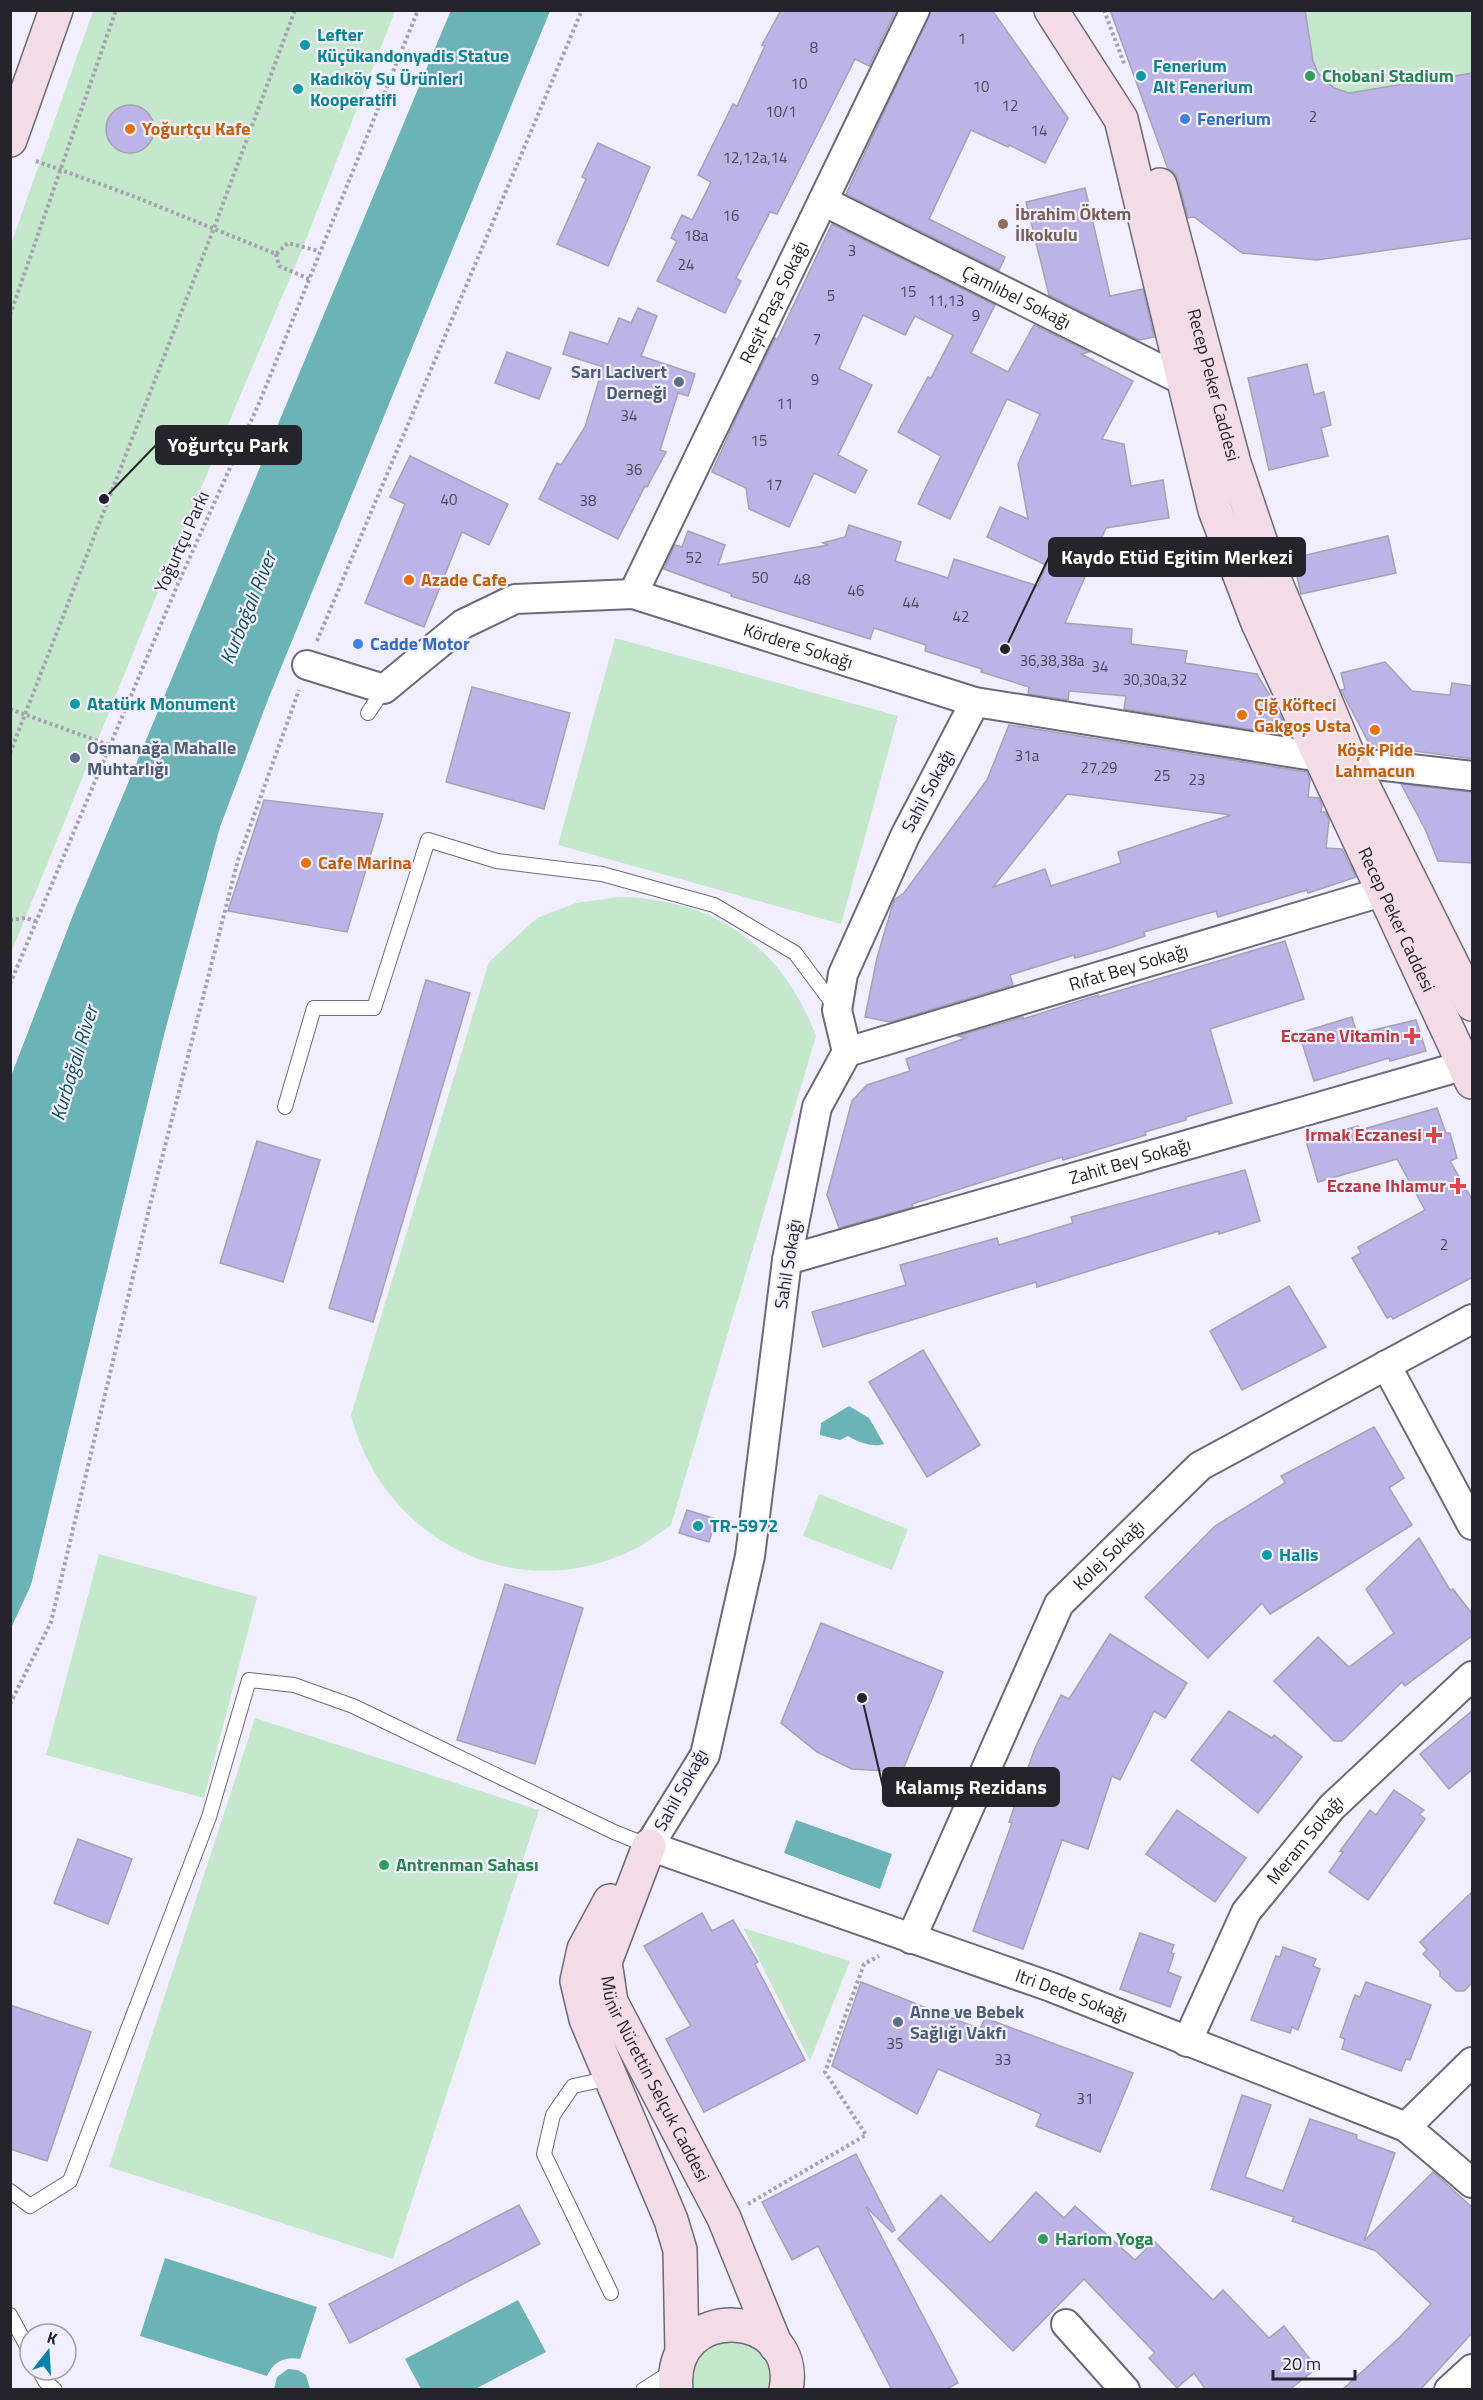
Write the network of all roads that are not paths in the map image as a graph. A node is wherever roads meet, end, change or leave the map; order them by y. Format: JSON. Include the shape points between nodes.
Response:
{"nodes":[{"id":1,"x":56,"y":10,"type":"edge"},
{"id":2,"x":915,"y":10,"type":"edge"},
{"id":3,"x":1051,"y":10,"type":"edge"},
{"id":4,"x":1074,"y":10,"type":"edge"},
{"id":5,"x":10,"y":140,"type":"edge"},
{"id":6,"x":823,"y":201,"type":"junction"},
{"id":7,"x":1198,"y":378,"type":"junction"},
{"id":8,"x":633,"y":594,"type":"junction"},
{"id":9,"x":307,"y":665,"type":"road end"},
{"id":10,"x":384,"y":689,"type":"junction"},
{"id":11,"x":975,"y":702,"type":"junction"},
{"id":12,"x":368,"y":713,"type":"dead end"},
{"id":13,"x":1335,"y":760,"type":"junction"},
{"id":14,"x":1473,"y":776,"type":"edge"},
{"id":15,"x":1397,"y":886,"type":"junction"},
{"id":16,"x":1473,"y":1004,"type":"edge"},
{"id":17,"x":837,"y":1010,"type":"junction"},
{"id":18,"x":847,"y":1052,"type":"junction"},
{"id":19,"x":1470,"y":1071,"type":"edge"},
{"id":20,"x":285,"y":1107,"type":"dead end"},
{"id":21,"x":787,"y":1260,"type":"junction"},
{"id":22,"x":1473,"y":1319,"type":"edge"},
{"id":23,"x":1386,"y":1365,"type":"junction"},
{"id":24,"x":1473,"y":1525,"type":"edge"},
{"id":25,"x":1473,"y":1676,"type":"edge"},
{"id":26,"x":649,"y":1846,"type":"junction"},
{"id":27,"x":911,"y":1939,"type":"junction"},
{"id":28,"x":1187,"y":2042,"type":"junction"},
{"id":29,"x":1473,"y":2062,"type":"edge"},
{"id":30,"x":611,"y":2078,"type":"junction"},
{"id":31,"x":1406,"y":2127,"type":"junction"},
{"id":32,"x":1473,"y":2183,"type":"edge"},
{"id":33,"x":10,"y":2191,"type":"edge"},
{"id":34,"x":611,"y":2293,"type":"dead end"},
{"id":35,"x":10,"y":2315,"type":"edge"},
{"id":36,"x":1066,"y":2324,"type":"dead end"},
{"id":37,"x":18,"y":2330,"type":"edge"},
{"id":38,"x":776,"y":2346,"type":"junction"},
{"id":39,"x":1473,"y":2368,"type":"edge"},
{"id":40,"x":678,"y":2370,"type":"edge"},
{"id":41,"x":789,"y":2386,"type":"edge"},
{"id":42,"x":643,"y":2390,"type":"edge"},
{"id":43,"x":1125,"y":2390,"type":"edge"},
{"id":44,"x":1449,"y":2390,"type":"edge"}],
"edges":[{"from":1,"to":5,"type":"main road"},
{"from":2,"to":6,"type":"street","name":"Reşit Paşa Sokağı"},
{"from":3,"to":7,"type":"main road","name":"Recep Peker Caddesi","via":[[1121,119]]},
{"from":4,"to":7,"type":"main road","name":"Recep Peker Caddesi","via":[[1100,46],[1146,133]]},
{"from":6,"to":7,"type":"street","name":"Çamlıbel Sokağı"},
{"from":6,"to":8,"type":"street","name":"Reşit Paşa Sokağı"},
{"from":7,"to":13,"type":"main road","name":"Recep Peker Caddesi","via":[[1215,510],[1258,623]]},
{"from":8,"to":10,"type":"street","name":"Kördere Sokağı","via":[[514,599],[463,624]]},
{"from":8,"to":11,"type":"street","name":"Kördere Sokağı"},
{"from":9,"to":10,"type":"street"},
{"from":10,"to":12,"type":"lane"},
{"from":11,"to":13,"type":"street","name":"Kördere Sokağı"},
{"from":11,"to":17,"type":"street","name":"Sahil Sokağı","via":[[860,933],[843,974]]},
{"from":13,"to":14,"type":"street","name":"Kördere Sokağı"},
{"from":13,"to":15,"type":"main road","name":"Recep Peker Caddesi"},
{"from":15,"to":16,"type":"main road","name":"Recep Peker Caddesi"},
{"from":15,"to":18,"type":"street","name":"Rıfat Bey Sokağı"},
{"from":15,"to":19,"type":"main road","name":"Recep Peker Caddesi"},
{"from":17,"to":18,"type":"street","name":"Sahil Sokağı"},
{"from":17,"to":20,"type":"lane","via":[[795,953],[714,905],[602,874],[497,861],[428,840],[374,1008],[314,1008]]},
{"from":18,"to":21,"type":"street","name":"Sahil Sokağı","via":[[817,1107]]},
{"from":19,"to":21,"type":"street","name":"Zahit Bey Sokağı"},
{"from":21,"to":26,"type":"street","name":"Sahil Sokağı","via":[[750,1556],[705,1755]]},
{"from":22,"to":23,"type":"street","name":"Kolej Sokağı"},
{"from":23,"to":24,"type":"street"},
{"from":23,"to":27,"type":"street","name":"Kolej Sokağı","via":[[1200,1466],[1059,1604]]},
{"from":25,"to":28,"type":"street","name":"Meram Sokağı","via":[[1332,1808],[1246,1912]]},
{"from":26,"to":27,"type":"street","name":"Itri Dede Sokağı"},
{"from":26,"to":30,"type":"main road","name":"Münir Nürettin Selçuk Caddesi","via":[[612,1898],[584,1949],[577,1981],[586,2019]]},
{"from":26,"to":33,"type":"lane","via":[[353,1706],[294,1685],[249,1680],[209,1817],[70,2181],[30,2206]]},
{"from":26,"to":38,"type":"main road","name":"Münir Nürettin Selçuk Caddesi","via":[[605,1962],[611,2002],[724,2218]]},
{"from":27,"to":28,"type":"street","name":"Itri Dede Sokağı","via":[[1051,1987]]},
{"from":28,"to":31,"type":"street","name":"Itri Dede Sokağı"},
{"from":29,"to":31,"type":"street"},
{"from":30,"to":34,"type":"lane","via":[[573,2086],[553,2115],[544,2154]]},
{"from":30,"to":40,"type":"main road","name":"Münir Nürettin Selçuk Caddesi","via":[[680,2250]]},
{"from":31,"to":32,"type":"street","name":"Itri Dede Sokağı"},
{"from":35,"to":37,"type":"lane"},
{"from":36,"to":43,"type":"street"},
{"from":38,"to":40,"type":"main road","via":[[763,2333],[746,2325],[709,2328],[694,2338]]},
{"from":38,"to":41,"type":"main road","name":"Münir Nürettin Selçuk Caddesi","via":[[785,2362]]},
{"from":39,"to":44,"type":"street"},
{"from":40,"to":42,"type":"lane"}]}
